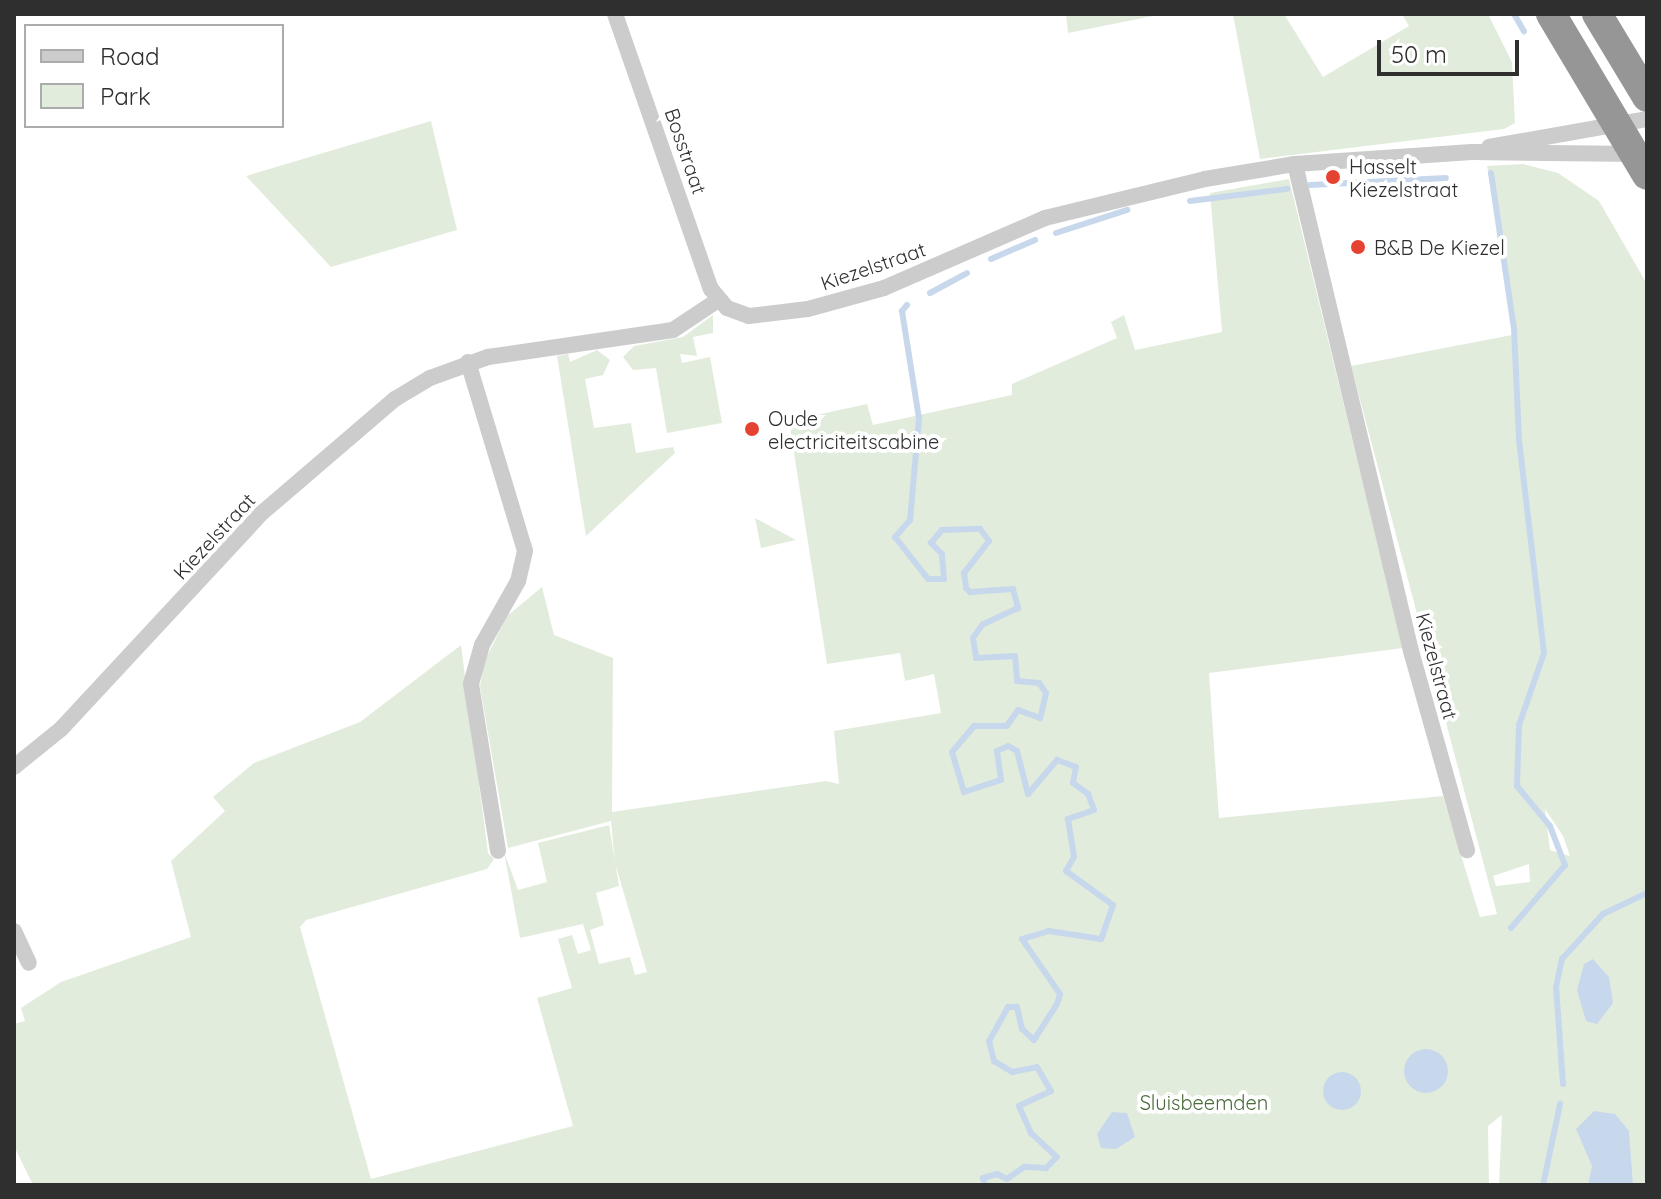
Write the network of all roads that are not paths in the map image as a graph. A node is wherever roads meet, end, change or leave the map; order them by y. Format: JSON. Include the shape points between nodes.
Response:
{"nodes":[{"id":1,"x":615,"y":14,"type":"edge"},
{"id":2,"x":1551,"y":14,"type":"edge"},
{"id":3,"x":1597,"y":14,"type":"edge"},
{"id":4,"x":1647,"y":97,"type":"edge"},
{"id":5,"x":1633,"y":122,"type":"edge"},
{"id":6,"x":1472,"y":152,"type":"junction"},
{"id":7,"x":1643,"y":161,"type":"edge"},
{"id":8,"x":1295,"y":164,"type":"junction"},
{"id":9,"x":718,"y":300,"type":"junction"},
{"id":10,"x":468,"y":362,"type":"junction"},
{"id":11,"x":14,"y":767,"type":"edge"},
{"id":12,"x":1467,"y":850,"type":"dead end"},
{"id":13,"x":498,"y":851,"type":"dead end"},
{"id":14,"x":14,"y":931,"type":"edge"},
{"id":15,"x":29,"y":963,"type":"dead end"}],
"edges":[{"from":1,"to":9,"type":"street","name":"Bosstraat"},
{"from":2,"to":5,"type":"highway"},
{"from":3,"to":4,"type":"highway"},
{"from":5,"to":6,"type":"street","name":"Kiezelstraat"},
{"from":5,"to":7,"type":"highway"},
{"from":6,"to":7,"type":"street","name":"Kiezelstraat"},
{"from":6,"to":8,"type":"street","name":"Kiezelstraat"},
{"from":8,"to":9,"type":"street","name":"Kiezelstraat","via":[[1057,214],[884,288],[808,309],[749,316]]},
{"from":8,"to":12,"type":"street","name":"Kiezelstraat","via":[[1411,651]]},
{"from":9,"to":10,"type":"street","name":"Kiezelstraat","via":[[673,330]]},
{"from":10,"to":11,"type":"street","name":"Kiezelstraat","via":[[395,399],[320,459],[263,512],[61,729]]},
{"from":10,"to":13,"type":"street","via":[[525,551],[518,581],[482,645],[471,684]]},
{"from":14,"to":15,"type":"street"}]}
